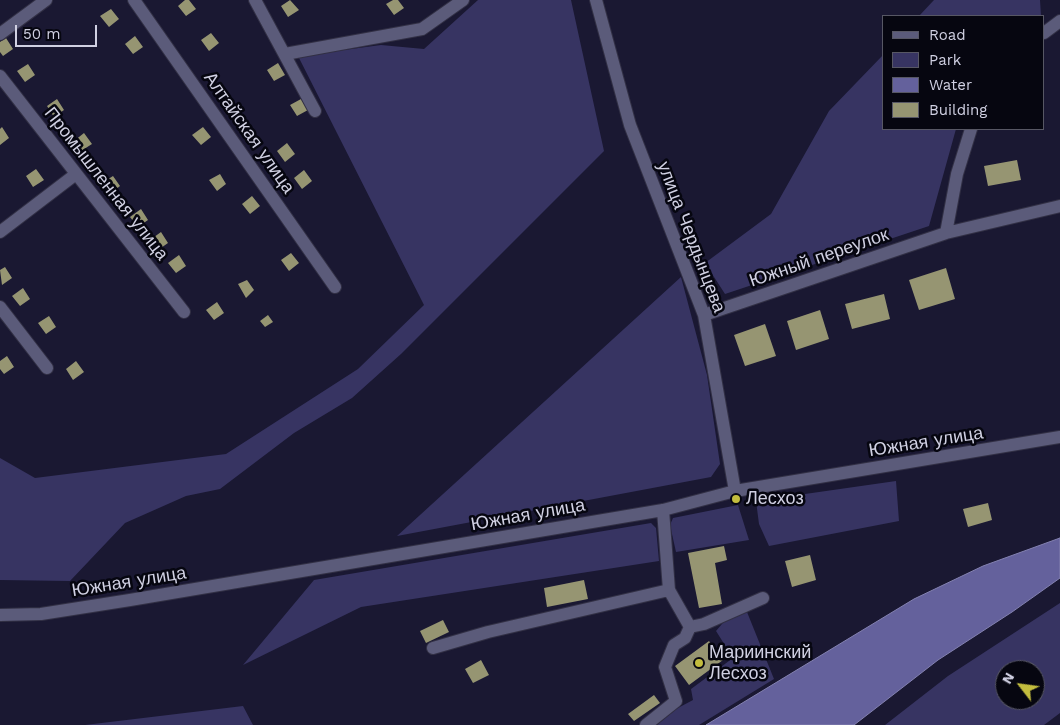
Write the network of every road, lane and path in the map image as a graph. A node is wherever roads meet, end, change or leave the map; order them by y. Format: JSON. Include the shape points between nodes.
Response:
{"nodes":[{"id":1,"x":46,"y":0,"type":"edge"},
{"id":2,"x":134,"y":0,"type":"edge"},
{"id":3,"x":255,"y":0,"type":"edge"},
{"id":4,"x":463,"y":0,"type":"edge"},
{"id":5,"x":596,"y":0,"type":"edge"},
{"id":6,"x":1060,"y":21,"type":"edge"},
{"id":7,"x":1045,"y":32,"type":"edge"},
{"id":8,"x":0,"y":34,"type":"edge"},
{"id":9,"x":285,"y":54,"type":"junction"},
{"id":10,"x":0,"y":76,"type":"edge"},
{"id":11,"x":315,"y":111,"type":"dead end"},
{"id":12,"x":971,"y":130,"type":"edge"},
{"id":13,"x":76,"y":174,"type":"junction"},
{"id":14,"x":1060,"y":206,"type":"edge"},
{"id":15,"x":0,"y":232,"type":"edge"},
{"id":16,"x":946,"y":233,"type":"junction"},
{"id":17,"x":335,"y":287,"type":"dead end"},
{"id":18,"x":0,"y":307,"type":"edge"},
{"id":19,"x":184,"y":312,"type":"dead end"},
{"id":20,"x":704,"y":315,"type":"junction"},
{"id":21,"x":47,"y":368,"type":"dead end"},
{"id":22,"x":1060,"y":437,"type":"edge"},
{"id":23,"x":735,"y":491,"type":"junction"},
{"id":24,"x":663,"y":510,"type":"junction"},
{"id":25,"x":669,"y":590,"type":"junction"},
{"id":26,"x":763,"y":598,"type":"dead end"},
{"id":27,"x":0,"y":615,"type":"edge"},
{"id":28,"x":690,"y":627,"type":"junction"},
{"id":29,"x":433,"y":648,"type":"dead end"},
{"id":30,"x":646,"y":725,"type":"edge"}],
"edges":[{"from":1,"to":8,"type":"street"},
{"from":2,"to":17,"type":"street","name":"Алтайская улица"},
{"from":3,"to":9,"type":"street"},
{"from":4,"to":9,"type":"street","via":[[422,29]]},
{"from":5,"to":20,"type":"street","name":"улица Чердынцева","via":[[630,125]]},
{"from":6,"to":7,"type":"street"},
{"from":9,"to":11,"type":"street"},
{"from":10,"to":13,"type":"street","name":"Промышленная улица"},
{"from":12,"to":16,"type":"street","via":[[957,174]]},
{"from":13,"to":15,"type":"street"},
{"from":13,"to":19,"type":"street","name":"Промышленная улица"},
{"from":14,"to":16,"type":"street","name":"Южный переулок"},
{"from":16,"to":20,"type":"street","name":"Южный переулок"},
{"from":18,"to":21,"type":"street"},
{"from":20,"to":23,"type":"street","name":"улица Чердынцева"},
{"from":22,"to":23,"type":"street","name":"Южная улица"},
{"from":23,"to":24,"type":"street","name":"Южная улица"},
{"from":24,"to":25,"type":"street"},
{"from":24,"to":27,"type":"street","name":"Южная улица","via":[[130,600],[41,614]]},
{"from":25,"to":28,"type":"street"},
{"from":25,"to":29,"type":"street"},
{"from":26,"to":28,"type":"street"},
{"from":28,"to":30,"type":"street","via":[[685,638],[674,645],[665,667],[676,701]]}]}
